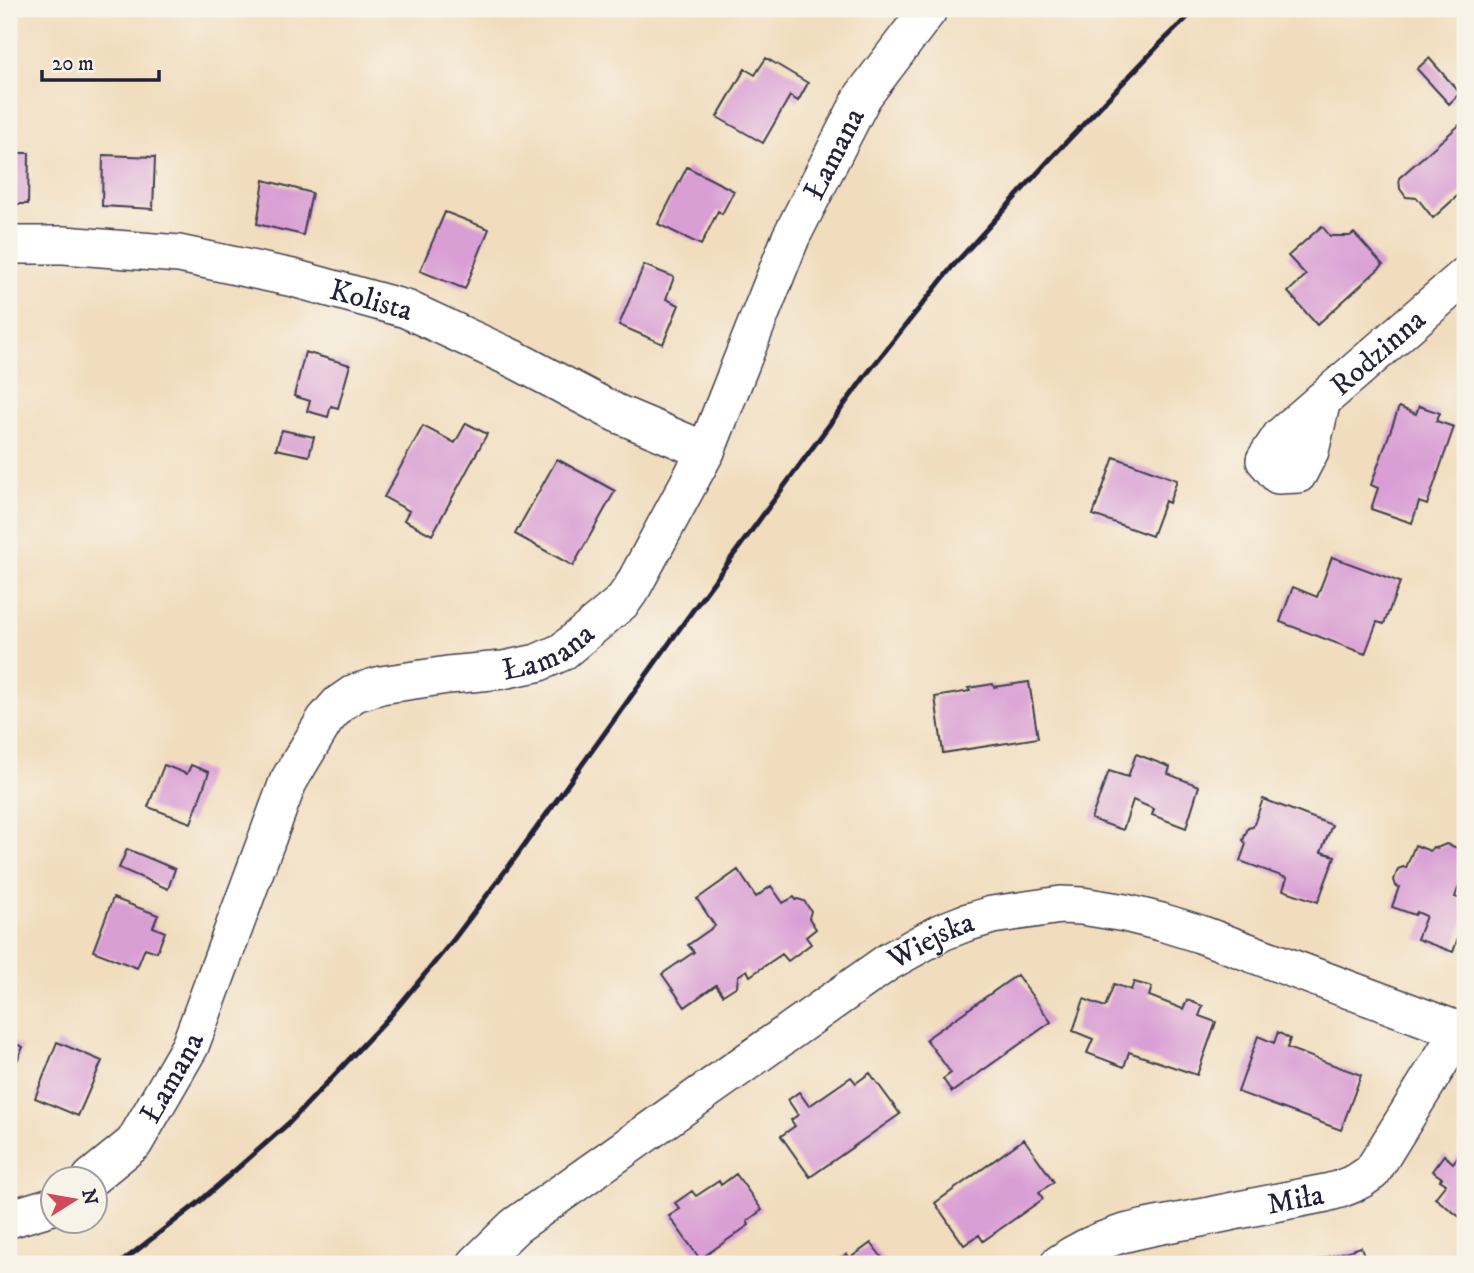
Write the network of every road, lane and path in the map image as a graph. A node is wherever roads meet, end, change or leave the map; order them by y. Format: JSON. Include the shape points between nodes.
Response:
{"nodes":[{"id":1,"x":929,"y":9,"type":"edge"},
{"id":2,"x":9,"y":245,"type":"edge"},
{"id":3,"x":1465,"y":276,"type":"edge"},
{"id":4,"x":1322,"y":400,"type":"dead end"},
{"id":5,"x":706,"y":451,"type":"junction"},
{"id":6,"x":1462,"y":1032,"type":"edge"},
{"id":7,"x":108,"y":1164,"type":"edge"},
{"id":8,"x":38,"y":1210,"type":"edge"},
{"id":9,"x":9,"y":1219,"type":"edge"},
{"id":10,"x":476,"y":1264,"type":"edge"},
{"id":11,"x":1059,"y":1264,"type":"edge"}],
"edges":[{"from":1,"to":5,"type":"street","name":"Łamana","via":[[863,96],[792,237]]},
{"from":2,"to":5,"type":"street","name":"Kolista","via":[[179,254],[293,278],[406,309],[616,413]]},
{"from":3,"to":4,"type":"street","name":"Rodzinna"},
{"from":5,"to":7,"type":"street","name":"Łamana","via":[[622,602],[562,652],[503,670],[381,685],[355,693],[325,720],[288,782],[190,1046],[134,1143]]},
{"from":6,"to":10,"type":"street","name":"Wiejska","via":[[1200,934],[1125,913],[1060,905],[992,915],[942,932],[888,962],[515,1226]]},
{"from":6,"to":11,"type":"street","name":"Miła","via":[[1372,1172],[1359,1182],[1326,1193],[1128,1231],[1094,1243]]},
{"from":8,"to":9,"type":"street"}]}
